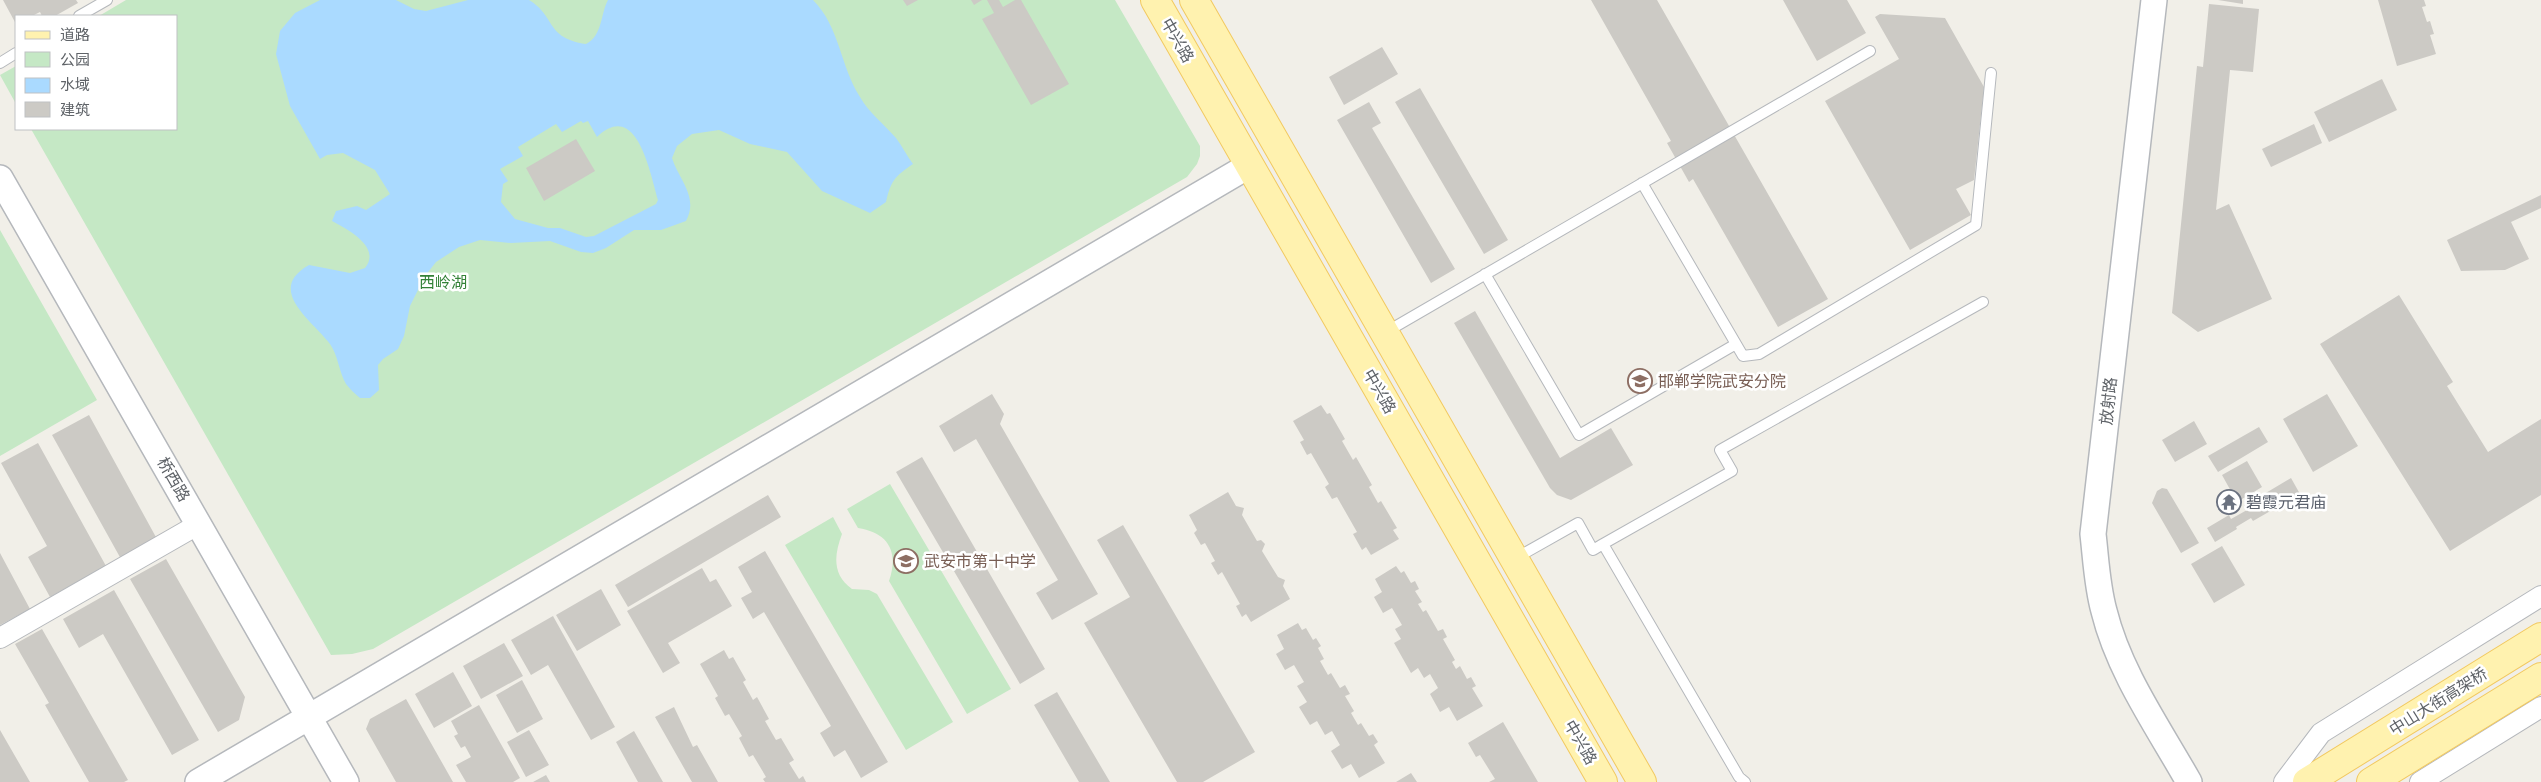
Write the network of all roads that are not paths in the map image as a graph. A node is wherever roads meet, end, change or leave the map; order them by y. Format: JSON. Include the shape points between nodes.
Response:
{"nodes":[{"id":1,"x":107,"y":0,"type":"edge"},
{"id":2,"x":1155,"y":0,"type":"edge"},
{"id":3,"x":1194,"y":0,"type":"edge"},
{"id":4,"x":2154,"y":0,"type":"edge"},
{"id":5,"x":81,"y":15,"type":"edge"},
{"id":6,"x":1870,"y":51,"type":"dead end"},
{"id":7,"x":15,"y":54,"type":"edge"},
{"id":8,"x":0,"y":62,"type":"edge"},
{"id":9,"x":1991,"y":73,"type":"dead end"},
{"id":10,"x":1250,"y":165,"type":"junction"},
{"id":11,"x":0,"y":178,"type":"edge"},
{"id":12,"x":1642,"y":183,"type":"junction"},
{"id":13,"x":1485,"y":274,"type":"junction"},
{"id":14,"x":1983,"y":302,"type":"dead end"},
{"id":15,"x":1385,"y":332,"type":"junction"},
{"id":16,"x":1736,"y":344,"type":"junction"},
{"id":17,"x":199,"y":524,"type":"junction"},
{"id":18,"x":1603,"y":544,"type":"junction"},
{"id":19,"x":1515,"y":559,"type":"junction"},
{"id":20,"x":2541,"y":596,"type":"edge"},
{"id":21,"x":2541,"y":637,"type":"edge"},
{"id":22,"x":0,"y":638,"type":"edge"},
{"id":23,"x":2541,"y":677,"type":"edge"},
{"id":24,"x":2541,"y":707,"type":"edge"},
{"id":25,"x":308,"y":717,"type":"junction"},
{"id":26,"x":198,"y":782,"type":"edge"},
{"id":27,"x":346,"y":782,"type":"edge"},
{"id":28,"x":1603,"y":782,"type":"edge"},
{"id":29,"x":1642,"y":782,"type":"edge"},
{"id":30,"x":1745,"y":782,"type":"edge"},
{"id":31,"x":2189,"y":782,"type":"edge"},
{"id":32,"x":2284,"y":782,"type":"edge"},
{"id":33,"x":2307,"y":782,"type":"edge"},
{"id":34,"x":2371,"y":782,"type":"edge"},
{"id":35,"x":2420,"y":782,"type":"edge"}],
"edges":[{"from":1,"to":5,"type":"lane"},
{"from":2,"to":10,"type":"main road","name":"中兴路"},
{"from":3,"to":15,"type":"main road","name":"中兴路"},
{"from":4,"to":31,"type":"street","name":"放射路","via":[[2094,534],[2097,576],[2114,646]]},
{"from":6,"to":12,"type":"lane"},
{"from":7,"to":8,"type":"lane"},
{"from":9,"to":16,"type":"lane","via":[[1976,225],[1759,354],[1743,356]]},
{"from":10,"to":25,"type":"street"},
{"from":10,"to":28,"type":"main road","name":"中兴路"},
{"from":11,"to":17,"type":"street","name":"桥西路"},
{"from":12,"to":13,"type":"lane"},
{"from":12,"to":16,"type":"lane"},
{"from":13,"to":15,"type":"lane"},
{"from":13,"to":16,"type":"lane","via":[[1579,435]]},
{"from":14,"to":18,"type":"lane","via":[[1720,450],[1732,471]]},
{"from":15,"to":19,"type":"main road","name":"中兴路"},
{"from":17,"to":22,"type":"street"},
{"from":17,"to":25,"type":"street","name":"桥西路"},
{"from":18,"to":19,"type":"lane","via":[[1593,550],[1578,523]]},
{"from":18,"to":30,"type":"lane","via":[[1739,777]]},
{"from":19,"to":29,"type":"main road","name":"中兴路"},
{"from":20,"to":32,"type":"street","via":[[2321,733]]},
{"from":21,"to":33,"type":"main road","name":"中山大街高架桥"},
{"from":23,"to":34,"type":"main road","name":"中山大街高架桥"},
{"from":24,"to":35,"type":"street"},
{"from":25,"to":26,"type":"street"},
{"from":25,"to":27,"type":"street","name":"桥西路"}]}
